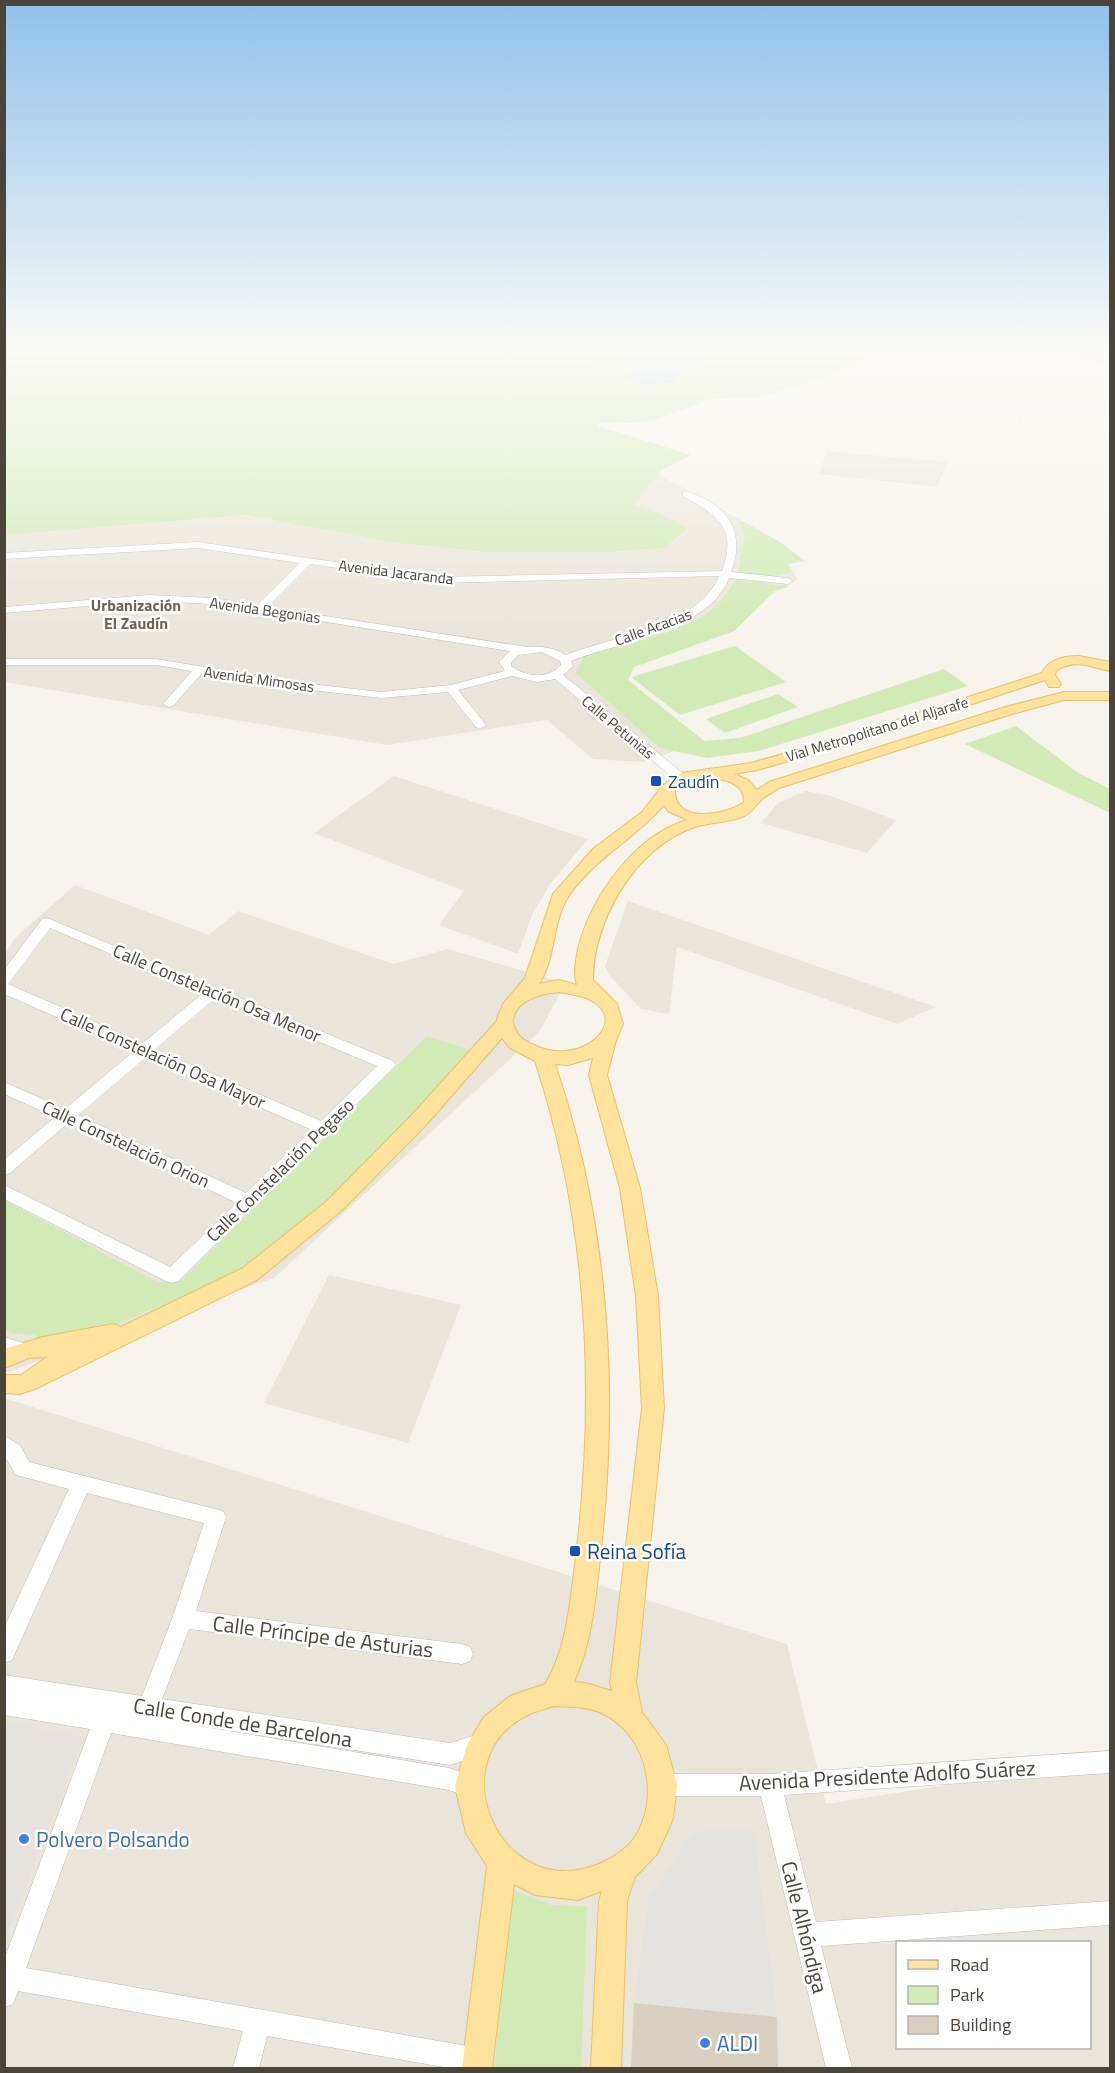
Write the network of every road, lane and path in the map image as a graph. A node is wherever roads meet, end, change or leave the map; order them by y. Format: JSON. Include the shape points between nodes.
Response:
{"nodes":[{"id":1,"x":686,"y":494,"type":"dead end"},
{"id":2,"x":4,"y":556,"type":"edge"},
{"id":3,"x":308,"y":561,"type":"junction"},
{"id":4,"x":727,"y":575,"type":"junction"},
{"id":5,"x":788,"y":581,"type":"dead end"},
{"id":6,"x":260,"y":608,"type":"junction"},
{"id":7,"x":4,"y":610,"type":"edge"},
{"id":8,"x":524,"y":650,"type":"junction"},
{"id":9,"x":565,"y":659,"type":"junction"},
{"id":10,"x":1110,"y":661,"type":"edge"},
{"id":11,"x":4,"y":662,"type":"edge"},
{"id":12,"x":1095,"y":662,"type":"junction"},
{"id":13,"x":1110,"y":667,"type":"edge"},
{"id":14,"x":199,"y":670,"type":"junction"},
{"id":15,"x":512,"y":673,"type":"junction"},
{"id":16,"x":556,"y":675,"type":"junction"},
{"id":17,"x":1048,"y":675,"type":"junction"},
{"id":18,"x":451,"y":688,"type":"junction"},
{"id":19,"x":1080,"y":696,"type":"junction"},
{"id":20,"x":1110,"y":696,"type":"edge"},
{"id":21,"x":169,"y":704,"type":"dead end"},
{"id":22,"x":480,"y":725,"type":"dead end"},
{"id":23,"x":704,"y":773,"type":"junction"},
{"id":24,"x":681,"y":778,"type":"junction"},
{"id":25,"x":667,"y":792,"type":"junction"},
{"id":26,"x":752,"y":800,"type":"junction"},
{"id":27,"x":711,"y":820,"type":"junction"},
{"id":28,"x":4,"y":981,"type":"edge"},
{"id":29,"x":4,"y":988,"type":"edge"},
{"id":30,"x":213,"y":992,"type":"junction"},
{"id":31,"x":603,"y":999,"type":"junction"},
{"id":32,"x":512,"y":1004,"type":"junction"},
{"id":33,"x":504,"y":1024,"type":"junction"},
{"id":34,"x":512,"y":1041,"type":"junction"},
{"id":35,"x":608,"y":1042,"type":"junction"},
{"id":36,"x":144,"y":1050,"type":"junction"},
{"id":37,"x":478,"y":1054,"type":"junction"},
{"id":38,"x":543,"y":1057,"type":"junction"},
{"id":39,"x":388,"y":1065,"type":"joint"},
{"id":40,"x":4,"y":1086,"type":"edge"},
{"id":41,"x":67,"y":1116,"type":"junction"},
{"id":42,"x":321,"y":1128,"type":"junction"},
{"id":43,"x":4,"y":1169,"type":"edge"},
{"id":44,"x":4,"y":1191,"type":"edge"},
{"id":45,"x":248,"y":1201,"type":"junction"},
{"id":46,"x":137,"y":1328,"type":"junction"},
{"id":47,"x":18,"y":1350,"type":"edge"},
{"id":48,"x":46,"y":1373,"type":"junction"},
{"id":49,"x":11,"y":1388,"type":"edge"},
{"id":50,"x":4,"y":1444,"type":"edge"},
{"id":51,"x":81,"y":1484,"type":"junction"},
{"id":52,"x":183,"y":1619,"type":"junction"},
{"id":53,"x":4,"y":1653,"type":"edge"},
{"id":54,"x":462,"y":1654,"type":"dead end"},
{"id":55,"x":4,"y":1685,"type":"edge"},
{"id":56,"x":554,"y":1694,"type":"junction"},
{"id":57,"x":4,"y":1704,"type":"edge"},
{"id":58,"x":148,"y":1708,"type":"junction"},
{"id":59,"x":630,"y":1717,"type":"junction"},
{"id":60,"x":104,"y":1721,"type":"junction"},
{"id":61,"x":480,"y":1745,"type":"junction"},
{"id":62,"x":1110,"y":1762,"type":"edge"},
{"id":63,"x":663,"y":1785,"type":"junction"},
{"id":64,"x":770,"y":1785,"type":"junction"},
{"id":65,"x":469,"y":1786,"type":"junction"},
{"id":66,"x":502,"y":1862,"type":"junction"},
{"id":67,"x":623,"y":1869,"type":"junction"},
{"id":68,"x":1110,"y":1913,"type":"edge"},
{"id":69,"x":807,"y":1935,"type":"junction"},
{"id":70,"x":7,"y":1983,"type":"edge"},
{"id":71,"x":258,"y":2022,"type":"junction"},
{"id":72,"x":478,"y":2065,"type":"edge"},
{"id":73,"x":246,"y":2068,"type":"edge"},
{"id":74,"x":606,"y":2068,"type":"edge"},
{"id":75,"x":839,"y":2068,"type":"edge"}],
"edges":[{"from":1,"to":4,"type":"street","name":"Calle Acacias","via":[[716,510],[731,527],[734,545]]},
{"from":2,"to":3,"type":"street","name":"Avenida Jacaranda","via":[[198,545]]},
{"from":3,"to":4,"type":"street","name":"Avenida Jacaranda","via":[[439,580]]},
{"from":3,"to":6,"type":"street"},
{"from":4,"to":5,"type":"street","name":"Avenida Jacaranda"},
{"from":4,"to":9,"type":"street","name":"Calle Acacias","via":[[718,592],[692,615]]},
{"from":6,"to":7,"type":"street","name":"Avenida Begonias","via":[[148,598]]},
{"from":6,"to":8,"type":"street","name":"Avenida Begonias"},
{"from":8,"to":9,"type":"street","name":"Avenida Begonias","via":[[552,651]]},
{"from":8,"to":15,"type":"street","via":[[505,662]]},
{"from":9,"to":16,"type":"street","via":[[567,666]]},
{"from":10,"to":12,"type":"main road","name":"Vial Metropolitano del Aljarafe"},
{"from":11,"to":14,"type":"street","name":"Avenida Mimosas","via":[[156,662]]},
{"from":12,"to":13,"type":"main road","name":"Vial Metropolitano del Aljarafe"},
{"from":12,"to":17,"type":"main road","name":"Vial Metropolitano del Aljarafe","via":[[1062,662]]},
{"from":14,"to":18,"type":"street","name":"Avenida Mimosas","via":[[381,695]]},
{"from":14,"to":21,"type":"street"},
{"from":15,"to":16,"type":"street","via":[[530,678]]},
{"from":15,"to":18,"type":"street","name":"Avenida Mimosas"},
{"from":16,"to":24,"type":"street","name":"Calle Petunias"},
{"from":17,"to":19,"type":"main road","name":"Vial Metropolitano del Aljarafe","via":[[1057,687]]},
{"from":17,"to":23,"type":"main road","name":"Vial Metropolitano del Aljarafe","via":[[862,736],[752,767]]},
{"from":18,"to":22,"type":"street"},
{"from":19,"to":20,"type":"main road","name":"Vial Metropolitano del Aljarafe"},
{"from":19,"to":26,"type":"main road","name":"Vial Metropolitano del Aljarafe","via":[[1046,700],[981,718],[776,784]]},
{"from":23,"to":24,"type":"main road","name":"Vial Metropolitano del Aljarafe"},
{"from":23,"to":26,"type":"main road","name":"Vial Metropolitano del Aljarafe","via":[[735,778],[751,791]]},
{"from":24,"to":25,"type":"main road"},
{"from":25,"to":27,"type":"main road","name":"Vial Metropolitano del Aljarafe","via":[[674,808]]},
{"from":25,"to":32,"type":"main road","via":[[647,815],[599,852],[559,897],[533,980]]},
{"from":26,"to":27,"type":"main road","name":"Vial Metropolitano del Aljarafe","via":[[734,817]]},
{"from":27,"to":31,"type":"main road","name":"Vial Metropolitano del Aljarafe","via":[[689,824],[663,837],[609,895],[590,929],[582,965],[584,982]]},
{"from":28,"to":30,"type":"street","name":"Calle Constelación Osa Menor","via":[[46,922]]},
{"from":29,"to":36,"type":"street","name":"Calle Constelación Osa Mayor"},
{"from":30,"to":36,"type":"street"},
{"from":30,"to":39,"type":"street","name":"Calle Constelación Osa Menor"},
{"from":31,"to":32,"type":"main road","via":[[578,988],[560,986],[531,992]]},
{"from":31,"to":35,"type":"main road","name":"Vial Metropolitano del Aljarafe","via":[[615,1015],[615,1030]]},
{"from":32,"to":33,"type":"main road"},
{"from":33,"to":34,"type":"main road"},
{"from":33,"to":37,"type":"main road"},
{"from":34,"to":37,"type":"main road"},
{"from":34,"to":38,"type":"main road"},
{"from":35,"to":38,"type":"main road","via":[[583,1056]]},
{"from":35,"to":59,"type":"main road","name":"Vial Metropolitano del Aljarafe","via":[[598,1075],[630,1188],[647,1296],[653,1408],[623,1683]]},
{"from":36,"to":41,"type":"street"},
{"from":36,"to":42,"type":"street","name":"Calle Constelación Osa Mayor"},
{"from":37,"to":46,"type":"main road","via":[[334,1206],[250,1274]]},
{"from":38,"to":56,"type":"main road","via":[[568,1140],[586,1225],[596,1326],[593,1524],[576,1644],[564,1679]]},
{"from":39,"to":42,"type":"street","name":"Calle Constelación Pegaso"},
{"from":40,"to":41,"type":"street","name":"Calle Constelación Orion"},
{"from":41,"to":43,"type":"street"},
{"from":41,"to":45,"type":"street","name":"Calle Constelación Orion"},
{"from":42,"to":45,"type":"street","name":"Calle Constelación Pegaso"},
{"from":44,"to":45,"type":"street","name":"Calle Constelación Pegaso","via":[[172,1276]]},
{"from":46,"to":47,"type":"main road"},
{"from":46,"to":48,"type":"main road"},
{"from":47,"to":48,"type":"main road","via":[[56,1349],[59,1359]]},
{"from":48,"to":49,"type":"main road"},
{"from":50,"to":51,"type":"street","via":[[23,1469]]},
{"from":51,"to":52,"type":"street","via":[[216,1517]]},
{"from":51,"to":53,"type":"street"},
{"from":52,"to":54,"type":"street","name":"Calle Príncipe de Asturias"},
{"from":52,"to":58,"type":"street"},
{"from":55,"to":58,"type":"street","name":"Calle Conde de Barcelona"},
{"from":56,"to":59,"type":"main road","name":"Vial Metropolitano del Aljarafe","via":[[585,1695],[609,1703]]},
{"from":56,"to":61,"type":"main road","name":"Vial Metropolitano del Aljarafe","via":[[519,1705],[493,1726]]},
{"from":57,"to":60,"type":"street","name":"Calle Conde de Barcelona"},
{"from":58,"to":61,"type":"street","name":"Calle Conde de Barcelona","via":[[450,1754]]},
{"from":59,"to":63,"type":"main road","name":"Vial Metropolitano del Aljarafe","via":[[656,1754]]},
{"from":60,"to":65,"type":"street","name":"Calle Conde de Barcelona","via":[[449,1779]]},
{"from":60,"to":70,"type":"street"},
{"from":61,"to":65,"type":"main road","name":"Vial Metropolitano del Aljarafe"},
{"from":62,"to":64,"type":"street","name":"Avenida Presidente Adolfo Suárez"},
{"from":63,"to":64,"type":"street","name":"Avenida Presidente Adolfo Suárez"},
{"from":63,"to":67,"type":"main road","name":"Vial Metropolitano del Aljarafe","via":[[659,1818],[647,1844]]},
{"from":64,"to":69,"type":"street","name":"Calle Alhóndiga"},
{"from":65,"to":66,"type":"main road","name":"Vial Metropolitano del Aljarafe","via":[[480,1833]]},
{"from":66,"to":67,"type":"main road","name":"Vial Metropolitano del Aljarafe","via":[[536,1881],[578,1886]]},
{"from":66,"to":72,"type":"main road"},
{"from":67,"to":74,"type":"main road","name":"Vial Metropolitano del Aljarafe","via":[[613,1901]]},
{"from":68,"to":69,"type":"street"},
{"from":69,"to":75,"type":"street","name":"Calle Alhóndiga"},
{"from":70,"to":71,"type":"street"},
{"from":71,"to":72,"type":"street"},
{"from":71,"to":73,"type":"street"}]}
